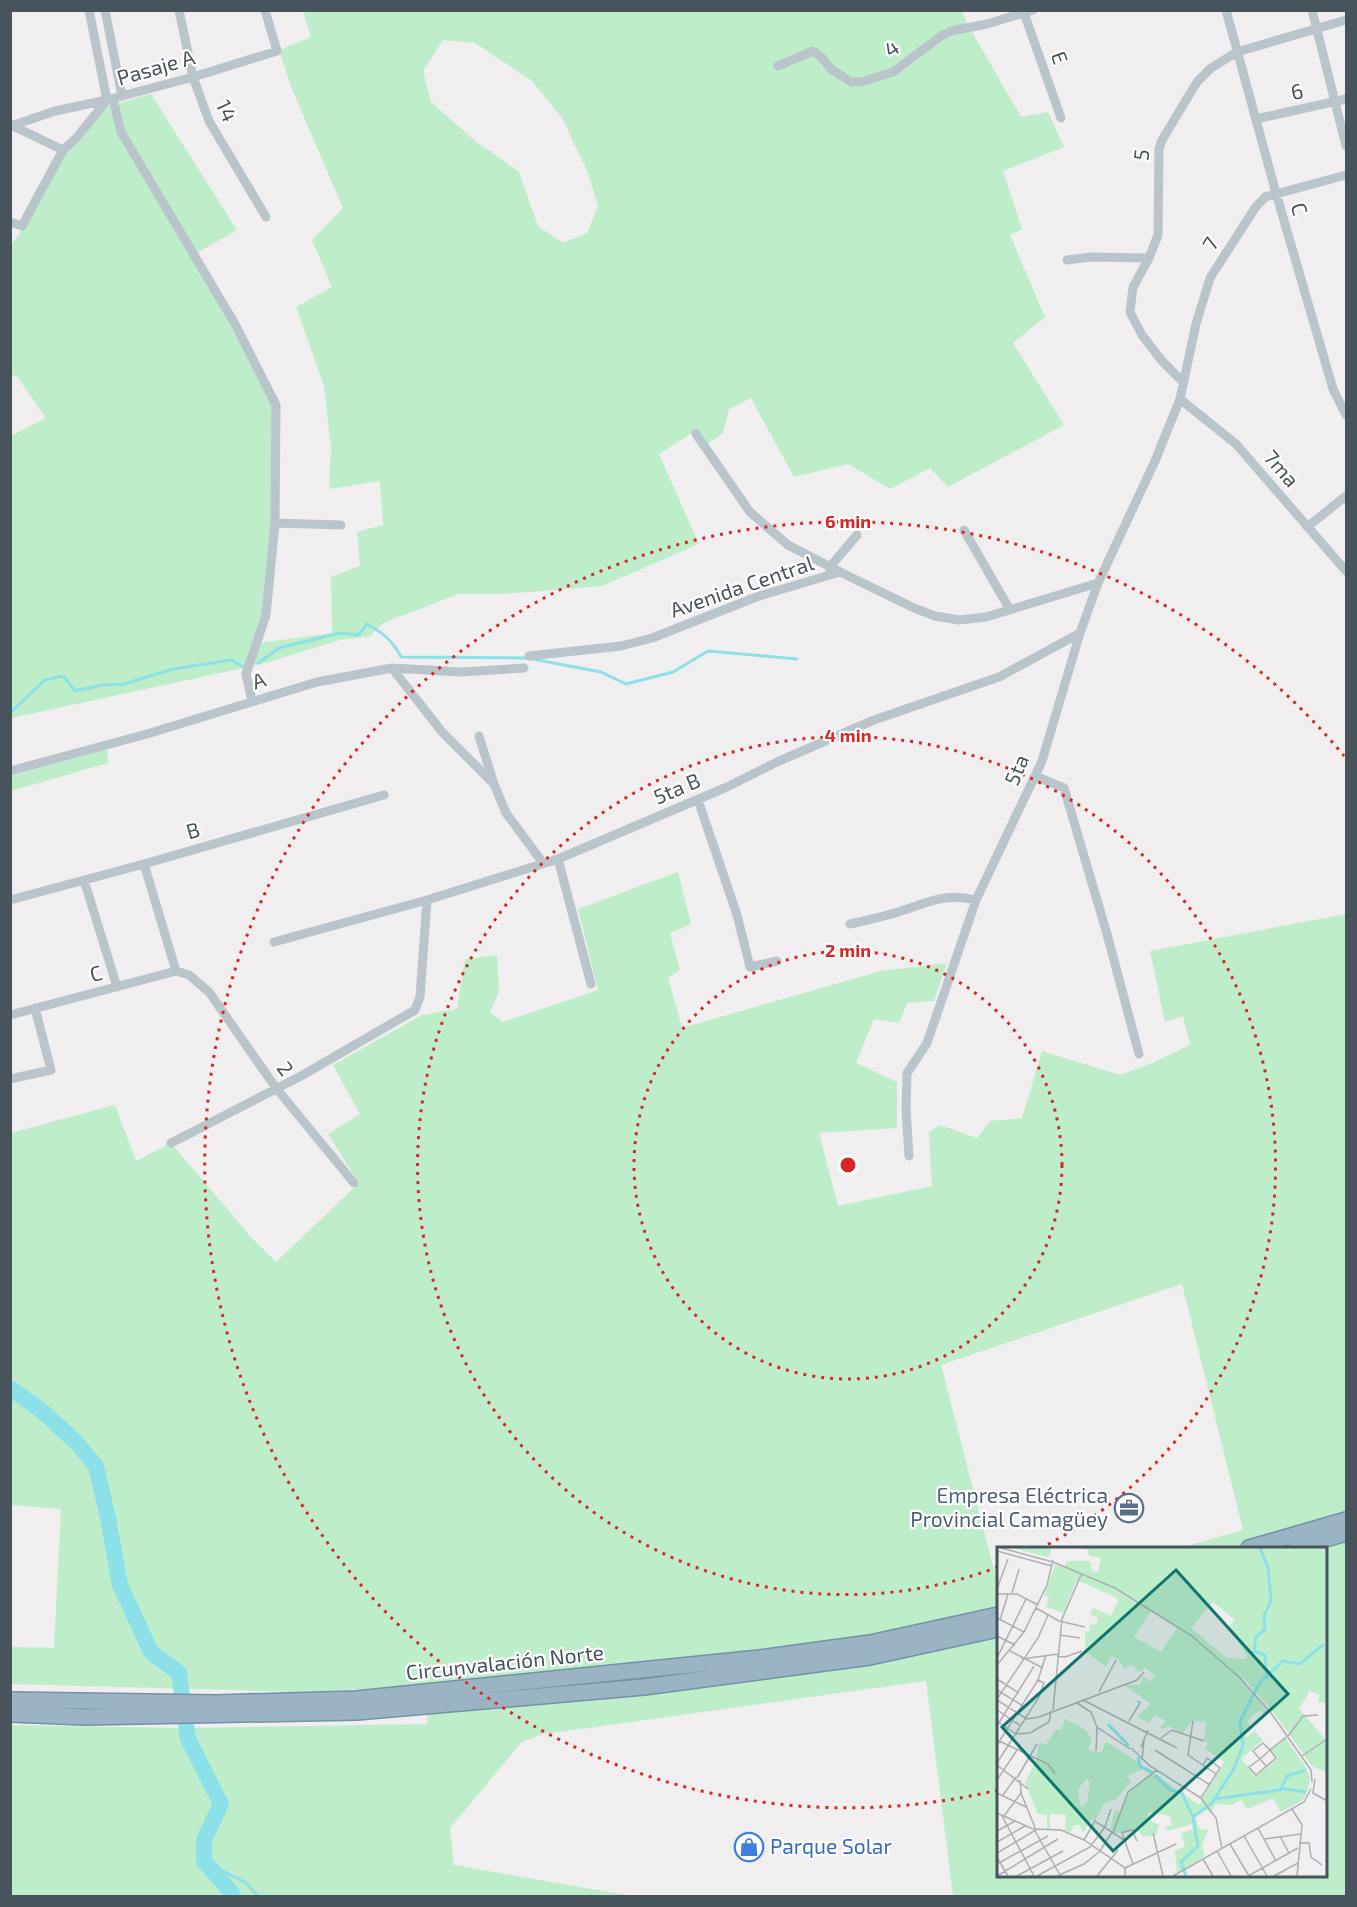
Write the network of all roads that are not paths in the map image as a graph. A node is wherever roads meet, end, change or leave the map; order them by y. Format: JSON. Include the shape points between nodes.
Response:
{"nodes":[{"id":1,"x":89,"y":10,"type":"edge"},
{"id":2,"x":105,"y":10,"type":"edge"},
{"id":3,"x":179,"y":10,"type":"edge"},
{"id":4,"x":265,"y":10,"type":"edge"},
{"id":5,"x":1226,"y":10,"type":"edge"},
{"id":6,"x":1311,"y":10,"type":"edge"},
{"id":7,"x":1027,"y":12,"type":"edge"},
{"id":8,"x":1347,"y":20,"type":"edge"},
{"id":9,"x":1317,"y":29,"type":"junction"},
{"id":10,"x":1237,"y":51,"type":"junction"},
{"id":11,"x":778,"y":66,"type":"dead end"},
{"id":12,"x":193,"y":77,"type":"junction"},
{"id":13,"x":114,"y":98,"type":"junction"},
{"id":14,"x":1347,"y":99,"type":"edge"},
{"id":15,"x":1335,"y":102,"type":"junction"},
{"id":16,"x":1061,"y":118,"type":"dead end"},
{"id":17,"x":1256,"y":120,"type":"junction"},
{"id":18,"x":11,"y":125,"type":"edge"},
{"id":19,"x":1347,"y":146,"type":"edge"},
{"id":20,"x":63,"y":150,"type":"junction"},
{"id":21,"x":1347,"y":175,"type":"edge"},
{"id":22,"x":1276,"y":193,"type":"junction"},
{"id":23,"x":266,"y":217,"type":"dead end"},
{"id":24,"x":10,"y":222,"type":"edge"},
{"id":25,"x":1149,"y":258,"type":"junction"},
{"id":26,"x":1066,"y":260,"type":"dead end"},
{"id":27,"x":1183,"y":382,"type":"junction"},
{"id":28,"x":1180,"y":399,"type":"junction"},
{"id":29,"x":1347,"y":415,"type":"edge"},
{"id":30,"x":696,"y":434,"type":"dead end"},
{"id":31,"x":1347,"y":496,"type":"edge"},
{"id":32,"x":275,"y":523,"type":"junction"},
{"id":33,"x":341,"y":525,"type":"dead end"},
{"id":34,"x":1307,"y":527,"type":"junction"},
{"id":35,"x":964,"y":530,"type":"dead end"},
{"id":36,"x":857,"y":535,"type":"dead end"},
{"id":37,"x":829,"y":567,"type":"junction"},
{"id":38,"x":1347,"y":571,"type":"edge"},
{"id":39,"x":840,"y":572,"type":"junction"},
{"id":40,"x":1098,"y":583,"type":"junction"},
{"id":41,"x":1010,"y":610,"type":"junction"},
{"id":42,"x":1080,"y":633,"type":"junction"},
{"id":43,"x":529,"y":656,"type":"dead end"},
{"id":44,"x":392,"y":668,"type":"junction"},
{"id":45,"x":524,"y":668,"type":"dead end"},
{"id":46,"x":252,"y":701,"type":"junction"},
{"id":47,"x":478,"y":736,"type":"dead end"},
{"id":48,"x":10,"y":771,"type":"edge"},
{"id":49,"x":1035,"y":776,"type":"junction"},
{"id":50,"x":494,"y":784,"type":"junction"},
{"id":51,"x":384,"y":795,"type":"dead end"},
{"id":52,"x":698,"y":800,"type":"junction"},
{"id":53,"x":558,"y":859,"type":"junction"},
{"id":54,"x":144,"y":864,"type":"junction"},
{"id":55,"x":543,"y":864,"type":"junction"},
{"id":56,"x":84,"y":880,"type":"junction"},
{"id":57,"x":10,"y":900,"type":"edge"},
{"id":58,"x":427,"y":900,"type":"junction"},
{"id":59,"x":976,"y":900,"type":"junction"},
{"id":60,"x":850,"y":924,"type":"dead end"},
{"id":61,"x":274,"y":942,"type":"dead end"},
{"id":62,"x":777,"y":962,"type":"dead end"},
{"id":63,"x":176,"y":971,"type":"junction"},
{"id":64,"x":591,"y":984,"type":"dead end"},
{"id":65,"x":117,"y":987,"type":"junction"},
{"id":66,"x":35,"y":1008,"type":"junction"},
{"id":67,"x":10,"y":1015,"type":"edge"},
{"id":68,"x":1139,"y":1054,"type":"dead end"},
{"id":69,"x":10,"y":1079,"type":"edge"},
{"id":70,"x":276,"y":1088,"type":"junction"},
{"id":71,"x":171,"y":1143,"type":"dead end"},
{"id":72,"x":909,"y":1156,"type":"dead end"},
{"id":73,"x":354,"y":1183,"type":"dead end"},
{"id":74,"x":1347,"y":1520,"type":"edge"},
{"id":75,"x":1347,"y":1533,"type":"edge"},
{"id":76,"x":1252,"y":1547,"type":"edge"},
{"id":77,"x":1299,"y":1547,"type":"edge"},
{"id":78,"x":997,"y":1615,"type":"edge"},
{"id":79,"x":997,"y":1629,"type":"edge"},
{"id":80,"x":10,"y":1700,"type":"edge"},
{"id":81,"x":160,"y":1709,"type":"junction"},
{"id":82,"x":216,"y":1709,"type":"junction"},
{"id":83,"x":10,"y":1714,"type":"edge"}],
"edges":[{"from":1,"to":13,"type":"street"},
{"from":2,"to":13,"type":"street"},
{"from":3,"to":12,"type":"street","name":"14"},
{"from":4,"to":12,"type":"street","name":"Pasaje A","via":[[277,51]]},
{"from":5,"to":10,"type":"street","name":"C"},
{"from":6,"to":9,"type":"street"},
{"from":7,"to":11,"type":"street","name":"4","via":[[951,31],[893,72],[861,82],[851,82],[813,51]]},
{"from":7,"to":16,"type":"street","name":"E"},
{"from":8,"to":9,"type":"street","name":"5"},
{"from":9,"to":10,"type":"street","name":"5"},
{"from":9,"to":15,"type":"street"},
{"from":10,"to":17,"type":"street","name":"C"},
{"from":10,"to":25,"type":"street","name":"5","via":[[1197,82],[1162,140],[1158,235]]},
{"from":12,"to":13,"type":"street","name":"Pasaje A"},
{"from":12,"to":23,"type":"street","name":"14","via":[[209,121]]},
{"from":13,"to":18,"type":"street"},
{"from":13,"to":20,"type":"street","name":"Pasaje A"},
{"from":13,"to":32,"type":"street","via":[[121,132],[235,324],[276,405]]},
{"from":14,"to":15,"type":"street","name":"6"},
{"from":15,"to":17,"type":"street","name":"6"},
{"from":15,"to":19,"type":"street"},
{"from":17,"to":22,"type":"street","name":"C"},
{"from":18,"to":20,"type":"street"},
{"from":20,"to":24,"type":"street","name":"Pasaje A","via":[[22,226]]},
{"from":21,"to":22,"type":"street","name":"7"},
{"from":22,"to":27,"type":"street","name":"7","via":[[1265,196],[1255,208],[1210,278]]},
{"from":22,"to":29,"type":"street","name":"C","via":[[1333,388]]},
{"from":25,"to":26,"type":"street"},
{"from":25,"to":27,"type":"street","name":"5","via":[[1133,287],[1130,312],[1142,335]]},
{"from":27,"to":28,"type":"street","name":"7"},
{"from":28,"to":34,"type":"street","name":"7ma","via":[[1236,444]]},
{"from":28,"to":40,"type":"street","name":"5ta"},
{"from":30,"to":37,"type":"street","via":[[750,512],[788,545]]},
{"from":31,"to":34,"type":"street"},
{"from":32,"to":33,"type":"street"},
{"from":32,"to":46,"type":"street","via":[[266,615],[246,674]]},
{"from":34,"to":38,"type":"street","name":"7ma"},
{"from":35,"to":41,"type":"street"},
{"from":36,"to":37,"type":"street"},
{"from":37,"to":39,"type":"street"},
{"from":39,"to":41,"type":"street","name":"Avenida Central","via":[[935,616],[959,620]]},
{"from":39,"to":43,"type":"street","name":"Avenida Central","via":[[759,596],[652,638],[621,646]]},
{"from":40,"to":41,"type":"street","name":"Avenida Central"},
{"from":40,"to":42,"type":"street","name":"5ta"},
{"from":42,"to":49,"type":"street","name":"5ta"},
{"from":42,"to":52,"type":"street","name":"5ta B","via":[[999,677],[874,720]]},
{"from":44,"to":45,"type":"street","name":"A","via":[[461,672]]},
{"from":44,"to":46,"type":"street","name":"A","via":[[317,682]]},
{"from":44,"to":50,"type":"street","via":[[442,732]]},
{"from":46,"to":48,"type":"street","name":"A"},
{"from":47,"to":50,"type":"street"},
{"from":49,"to":59,"type":"street","name":"5ta"},
{"from":49,"to":68,"type":"street","via":[[1064,788]]},
{"from":50,"to":55,"type":"street","via":[[506,813]]},
{"from":51,"to":54,"type":"street","name":"B"},
{"from":52,"to":53,"type":"street","name":"5ta B"},
{"from":52,"to":62,"type":"street","via":[[737,915],[750,967]]},
{"from":53,"to":55,"type":"street","name":"5ta B"},
{"from":53,"to":64,"type":"street"},
{"from":54,"to":56,"type":"street","name":"B"},
{"from":54,"to":63,"type":"street"},
{"from":55,"to":58,"type":"street","name":"5ta B"},
{"from":56,"to":57,"type":"street","name":"B"},
{"from":56,"to":65,"type":"street"},
{"from":58,"to":61,"type":"street","name":"5ta B"},
{"from":58,"to":70,"type":"street","via":[[420,997],[415,1010]]},
{"from":59,"to":60,"type":"street","via":[[944,897]]},
{"from":59,"to":72,"type":"street","name":"5ta","via":[[927,1043],[907,1073]]},
{"from":63,"to":65,"type":"street","name":"C"},
{"from":63,"to":70,"type":"street","name":"2","via":[[189,975],[209,992]]},
{"from":65,"to":66,"type":"street","name":"C"},
{"from":66,"to":67,"type":"street","name":"C"},
{"from":66,"to":69,"type":"street","via":[[51,1070]]},
{"from":70,"to":71,"type":"street"},
{"from":70,"to":73,"type":"street","name":"2"},
{"from":74,"to":76,"type":"highway"},
{"from":75,"to":77,"type":"highway"},
{"from":78,"to":82,"type":"highway","name":"Circunvalación Norte","via":[[870,1643],[759,1658],[356,1699]]},
{"from":79,"to":82,"type":"highway","name":"Circunvalación Norte","via":[[870,1657],[644,1687],[357,1712]]},
{"from":80,"to":81,"type":"highway","name":"Circunvalación Norte"},
{"from":81,"to":82,"type":"highway","name":"Circunvalación Norte"},
{"from":81,"to":83,"type":"highway","name":"Circunvalación Norte","via":[[85,1717]]}]}
